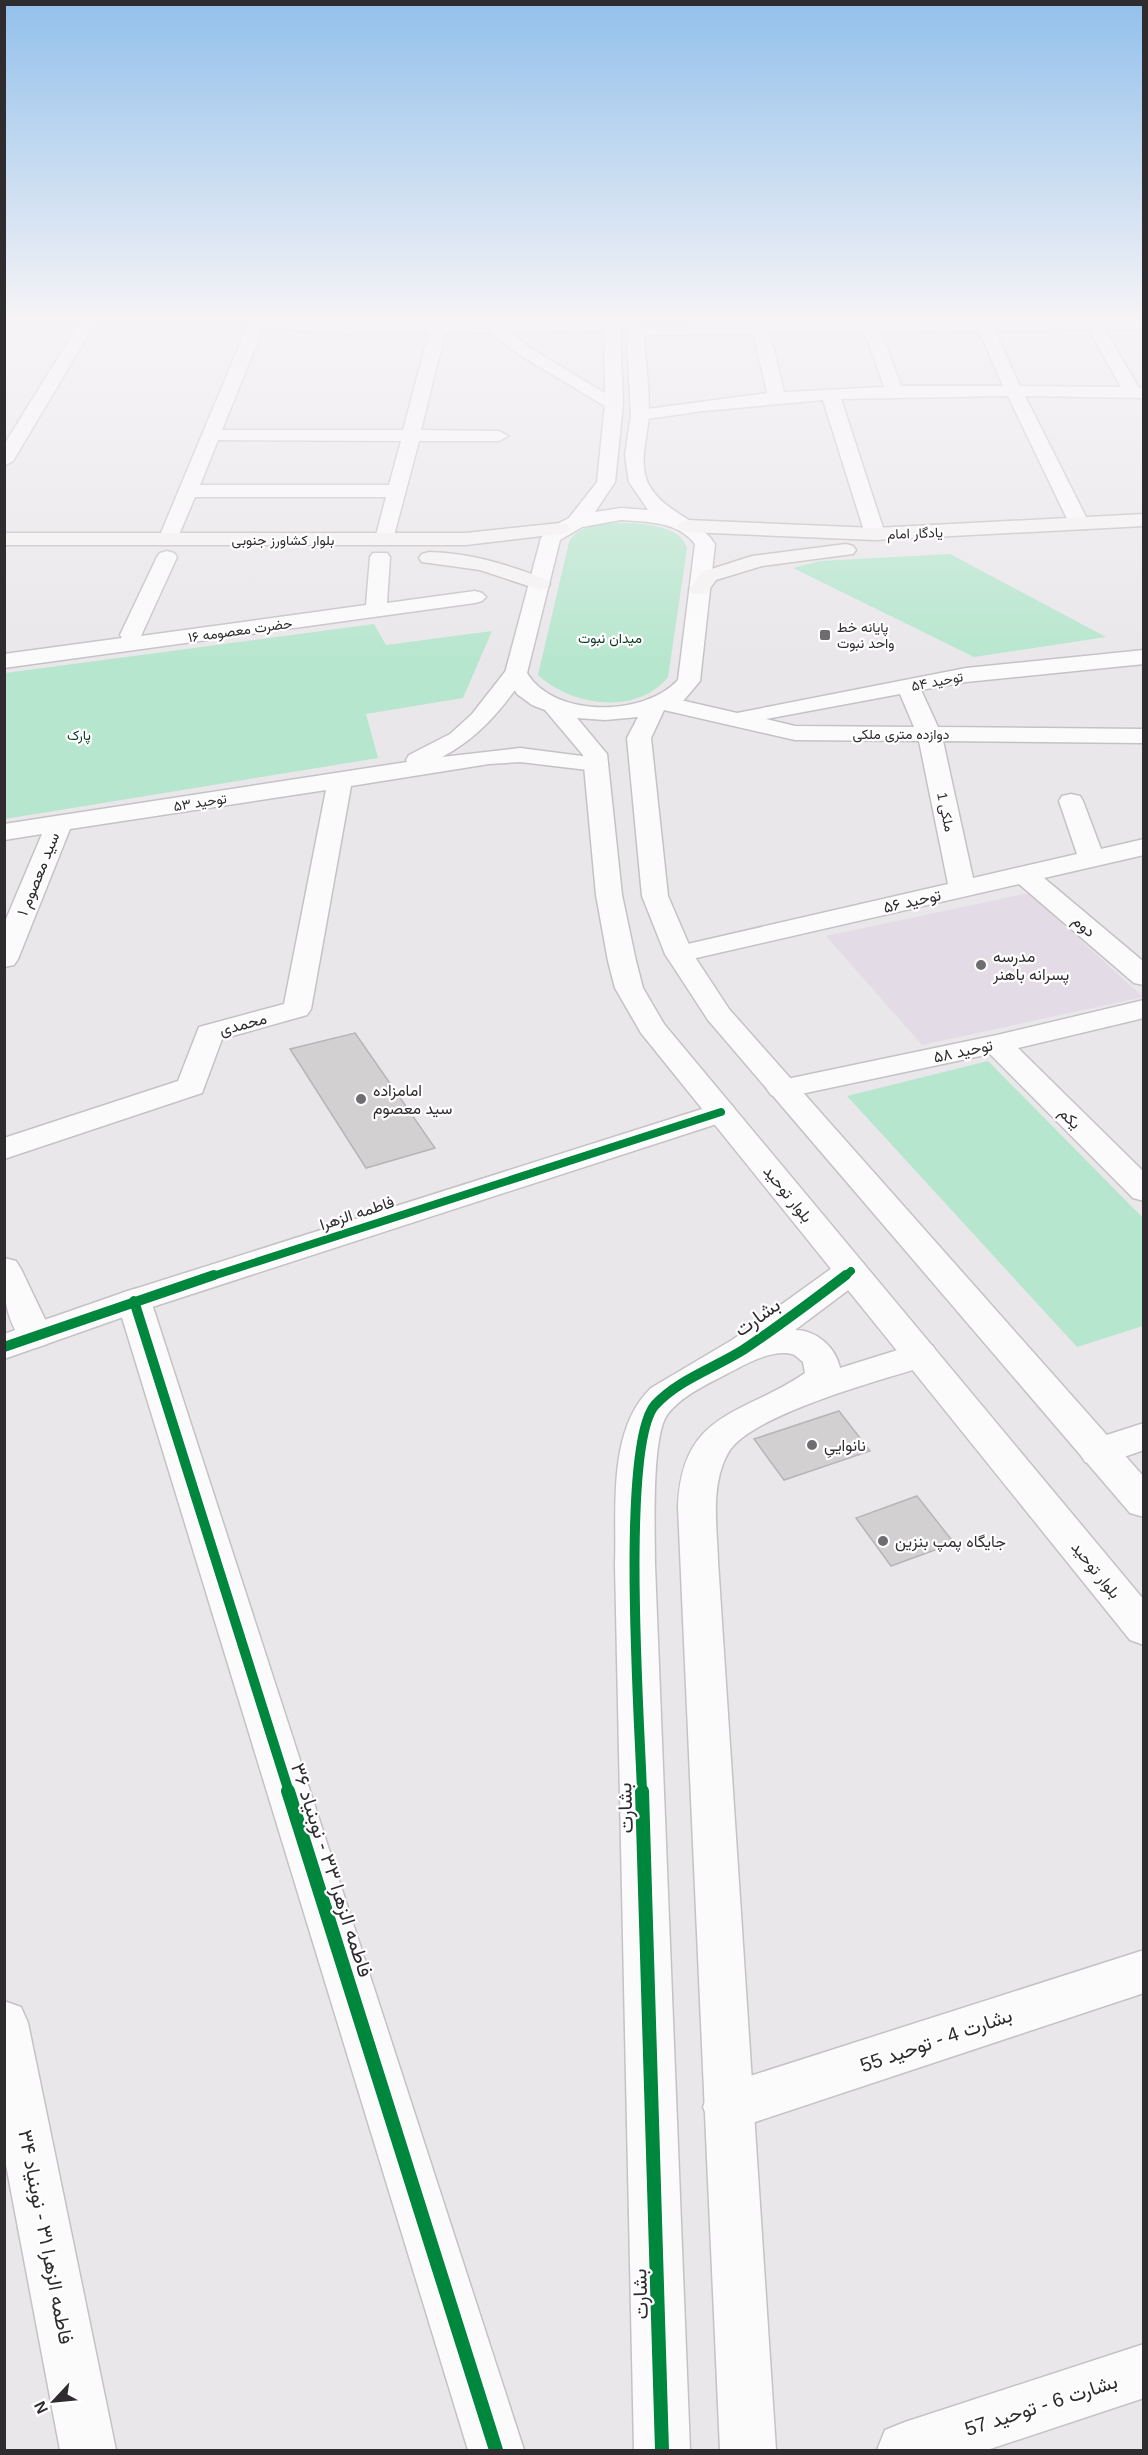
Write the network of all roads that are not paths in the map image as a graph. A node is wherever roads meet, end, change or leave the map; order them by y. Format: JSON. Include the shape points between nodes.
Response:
{"nodes":[{"id":1,"x":411,"y":436,"type":"edge"},
{"id":2,"x":19,"y":437,"type":"edge"},
{"id":3,"x":209,"y":437,"type":"edge"},
{"id":4,"x":611,"y":437,"type":"edge"},
{"id":5,"x":637,"y":437,"type":"edge"},
{"id":6,"x":844,"y":437,"type":"edge"},
{"id":7,"x":1036,"y":437,"type":"edge"},
{"id":8,"x":6,"y":457,"type":"edge"},
{"id":9,"x":636,"y":474,"type":"junction"},
{"id":10,"x":188,"y":491,"type":"junction"},
{"id":11,"x":397,"y":491,"type":"junction"},
{"id":12,"x":1143,"y":520,"type":"edge"},
{"id":13,"x":680,"y":523,"type":"junction"},
{"id":14,"x":1080,"y":525,"type":"junction"},
{"id":15,"x":568,"y":526,"type":"junction"},
{"id":16,"x":745,"y":528,"type":"junction"},
{"id":17,"x":772,"y":529,"type":"junction"},
{"id":18,"x":1143,"y":533,"type":"edge"},
{"id":19,"x":875,"y":534,"type":"junction"},
{"id":20,"x":4,"y":539,"type":"edge"},
{"id":21,"x":382,"y":548,"type":"junction"},
{"id":22,"x":167,"y":549,"type":"junction"},
{"id":23,"x":464,"y":549,"type":"junction"},
{"id":24,"x":792,"y":555,"type":"junction"},
{"id":25,"x":4,"y":558,"type":"edge"},
{"id":26,"x":540,"y":584,"type":"junction"},
{"id":27,"x":699,"y":590,"type":"junction"},
{"id":28,"x":476,"y":597,"type":"dead end"},
{"id":29,"x":376,"y":611,"type":"junction"},
{"id":30,"x":131,"y":635,"type":"dead end"},
{"id":31,"x":1138,"y":657,"type":"edge"},
{"id":32,"x":4,"y":661,"type":"edge"},
{"id":33,"x":516,"y":673,"type":"junction"},
{"id":34,"x":1143,"y":678,"type":"edge"},
{"id":35,"x":908,"y":687,"type":"junction"},
{"id":36,"x":659,"y":704,"type":"junction"},
{"id":37,"x":554,"y":706,"type":"junction"},
{"id":38,"x":733,"y":719,"type":"junction"},
{"id":39,"x":929,"y":733,"type":"junction"},
{"id":40,"x":1143,"y":736,"type":"edge"},
{"id":41,"x":639,"y":738,"type":"junction"},
{"id":42,"x":596,"y":759,"type":"junction"},
{"id":43,"x":395,"y":771,"type":"junction"},
{"id":44,"x":340,"y":780,"type":"junction"},
{"id":45,"x":1071,"y":801,"type":"dead end"},
{"id":46,"x":59,"y":824,"type":"junction"},
{"id":47,"x":4,"y":832,"type":"edge"},
{"id":48,"x":1141,"y":851,"type":"edge"},
{"id":49,"x":1092,"y":859,"type":"junction"},
{"id":50,"x":1025,"y":875,"type":"junction"},
{"id":51,"x":962,"y":890,"type":"junction"},
{"id":52,"x":680,"y":954,"type":"junction"},
{"id":53,"x":4,"y":959,"type":"edge"},
{"id":54,"x":1143,"y":977,"type":"edge"},
{"id":55,"x":1138,"y":1018,"type":"edge"},
{"id":56,"x":997,"y":1044,"type":"junction"},
{"id":57,"x":782,"y":1089,"type":"junction"},
{"id":58,"x":721,"y":1112,"type":"junction"},
{"id":59,"x":4,"y":1149,"type":"edge"},
{"id":60,"x":1143,"y":1191,"type":"edge"},
{"id":61,"x":4,"y":1269,"type":"edge"},
{"id":62,"x":851,"y":1271,"type":"junction"},
{"id":63,"x":134,"y":1301,"type":"junction"},
{"id":64,"x":20,"y":1341,"type":"edge"},
{"id":65,"x":741,"y":1351,"type":"junction"},
{"id":66,"x":920,"y":1355,"type":"junction"},
{"id":67,"x":797,"y":1397,"type":"junction"},
{"id":68,"x":1143,"y":1436,"type":"edge"},
{"id":69,"x":1098,"y":1452,"type":"junction"},
{"id":70,"x":1143,"y":1503,"type":"edge"},
{"id":71,"x":1143,"y":1629,"type":"edge"},
{"id":72,"x":1143,"y":1971,"type":"edge"},
{"id":73,"x":4,"y":2023,"type":"edge"},
{"id":74,"x":728,"y":2108,"type":"junction"},
{"id":75,"x":1143,"y":2371,"type":"edge"},
{"id":76,"x":88,"y":2451,"type":"edge"},
{"id":77,"x":496,"y":2451,"type":"edge"},
{"id":78,"x":662,"y":2451,"type":"edge"},
{"id":79,"x":748,"y":2451,"type":"edge"},
{"id":80,"x":905,"y":2451,"type":"edge"}],
"edges":[{"from":1,"to":11,"type":"street"},
{"from":2,"to":8,"type":"street"},
{"from":3,"to":10,"type":"street"},
{"from":4,"to":15,"type":"street","via":[[606,482],[599,495]]},
{"from":5,"to":9,"type":"street"},
{"from":6,"to":19,"type":"street"},
{"from":7,"to":14,"type":"street"},
{"from":9,"to":13,"type":"street","via":[[640,489],[658,510]]},
{"from":9,"to":16,"type":"street","via":[[653,495],[679,512]]},
{"from":10,"to":11,"type":"street"},
{"from":10,"to":22,"type":"street"},
{"from":11,"to":21,"type":"street"},
{"from":12,"to":14,"type":"main road","name":"یادگار امام"},
{"from":13,"to":15,"type":"street","via":[[621,514]]},
{"from":13,"to":16,"type":"main road","name":"یادگار امام"},
{"from":13,"to":27,"type":"street","via":[[700,535],[705,544]]},
{"from":14,"to":19,"type":"main road","name":"یادگار امام"},
{"from":15,"to":23,"type":"main road","name":"بلوار کشاورز جنوبی"},
{"from":15,"to":26,"type":"street","via":[[551,538]]},
{"from":16,"to":17,"type":"main road","name":"یادگار امام"},
{"from":17,"to":19,"type":"main road","name":"یادگار امام"},
{"from":17,"to":24,"type":"main road","via":[[753,536],[752,545],[763,552]]},
{"from":18,"to":24,"type":"main road","name":"یادگار امام"},
{"from":20,"to":22,"type":"main road","name":"بلوار کشاورز جنوبی"},
{"from":21,"to":22,"type":"main road","name":"بلوار کشاورز جنوبی"},
{"from":21,"to":23,"type":"main road","name":"بلوار کشاورز جنوبی"},
{"from":21,"to":29,"type":"street"},
{"from":22,"to":25,"type":"main road","name":"بلوار کشاورز جنوبی"},
{"from":22,"to":30,"type":"street"},
{"from":23,"to":26,"type":"main road","name":"بلوار کشاورز جنوبی","via":[[493,566]]},
{"from":24,"to":27,"type":"main road","name":"یادگار امام","via":[[732,567],[709,576]]},
{"from":26,"to":33,"type":"street"},
{"from":27,"to":36,"type":"street","via":[[689,681],[680,693]]},
{"from":28,"to":29,"type":"street","name":"حضرت معصومه ۱۶"},
{"from":29,"to":32,"type":"street","name":"حضرت معصومه ۱۶"},
{"from":31,"to":34,"type":"street"},
{"from":31,"to":35,"type":"street","name":"توحید ۵۴","via":[[966,675]]},
{"from":33,"to":37,"type":"street","via":[[520,686]]},
{"from":33,"to":43,"type":"street","name":"توحید ۵۳","via":[[480,719],[458,739]]},
{"from":35,"to":38,"type":"street","name":"توحید ۵۴"},
{"from":35,"to":39,"type":"street","name":"ملکی 1"},
{"from":36,"to":37,"type":"street","via":[[610,713]]},
{"from":36,"to":38,"type":"street","name":"دوازده متری ملکی"},
{"from":36,"to":41,"type":"street"},
{"from":37,"to":42,"type":"street"},
{"from":38,"to":39,"type":"street","name":"دوازده متری ملکی","via":[[795,733]]},
{"from":39,"to":40,"type":"street","name":"دوازده متری ملکی"},
{"from":39,"to":51,"type":"street","name":"ملکی 1"},
{"from":41,"to":42,"type":"street","via":[[618,733],[597,738]]},
{"from":41,"to":52,"type":"street","via":[[655,896]]},
{"from":42,"to":43,"type":"street","name":"توحید ۵۳","via":[[520,755]]},
{"from":42,"to":58,"type":"street","name":"بلوار توحید","via":[[609,895],[630,988],[651,1027]]},
{"from":43,"to":44,"type":"street","name":"توحید ۵۳"},
{"from":44,"to":46,"type":"street","name":"توحید ۵۳"},
{"from":44,"to":59,"type":"street","name":"محمدی","via":[[297,1009],[209,1033],[191,1087]]},
{"from":45,"to":49,"type":"street"},
{"from":46,"to":47,"type":"street","name":"توحید ۵۳"},
{"from":46,"to":53,"type":"street","name":"سید معصوم ۱"},
{"from":48,"to":49,"type":"street","name":"توحید ۵۶"},
{"from":49,"to":50,"type":"street","name":"توحید ۵۶"},
{"from":50,"to":51,"type":"street","name":"توحید ۵۶"},
{"from":50,"to":54,"type":"street","name":"دوم"},
{"from":51,"to":52,"type":"street","name":"توحید ۵۶"},
{"from":52,"to":57,"type":"street","via":[[718,1014]]},
{"from":55,"to":56,"type":"street","name":"توحید ۵۸"},
{"from":56,"to":57,"type":"street","name":"توحید ۵۸"},
{"from":56,"to":60,"type":"street","name":"یکم"},
{"from":57,"to":69,"type":"street"},
{"from":58,"to":62,"type":"street","name":"بلوار توحید"},
{"from":58,"to":63,"type":"street","name":"فاطمه الزهرا"},
{"from":61,"to":64,"type":"street"},
{"from":62,"to":65,"type":"street","name":"بشارت"},
{"from":62,"to":66,"type":"street","name":"بلوار توحید"},
{"from":63,"to":64,"type":"street","name":"فاطمه الزهرا"},
{"from":63,"to":77,"type":"street","name":"فاطمه الزهرا ۳۳ - نوبنیاد ۳۶"},
{"from":65,"to":67,"type":"street","via":[[800,1342],[820,1356],[824,1378]]},
{"from":65,"to":78,"type":"street","name":"بشارت","via":[[671,1393],[649,1414],[636,1483],[635,1565]]},
{"from":66,"to":67,"type":"street"},
{"from":66,"to":71,"type":"street","name":"بلوار توحید"},
{"from":67,"to":74,"type":"street","via":[[720,1437],[699,1481],[698,1561]]},
{"from":68,"to":69,"type":"street"},
{"from":69,"to":70,"type":"street"},
{"from":72,"to":74,"type":"street","name":"بشارت 4 - توحید 55"},
{"from":73,"to":76,"type":"street","name":"فاطمه الزهرا ۳۱ - نوبنیاد ۳۴"},
{"from":74,"to":79,"type":"street"},
{"from":75,"to":80,"type":"street","name":"بشارت 6 - توحید 57"}]}
